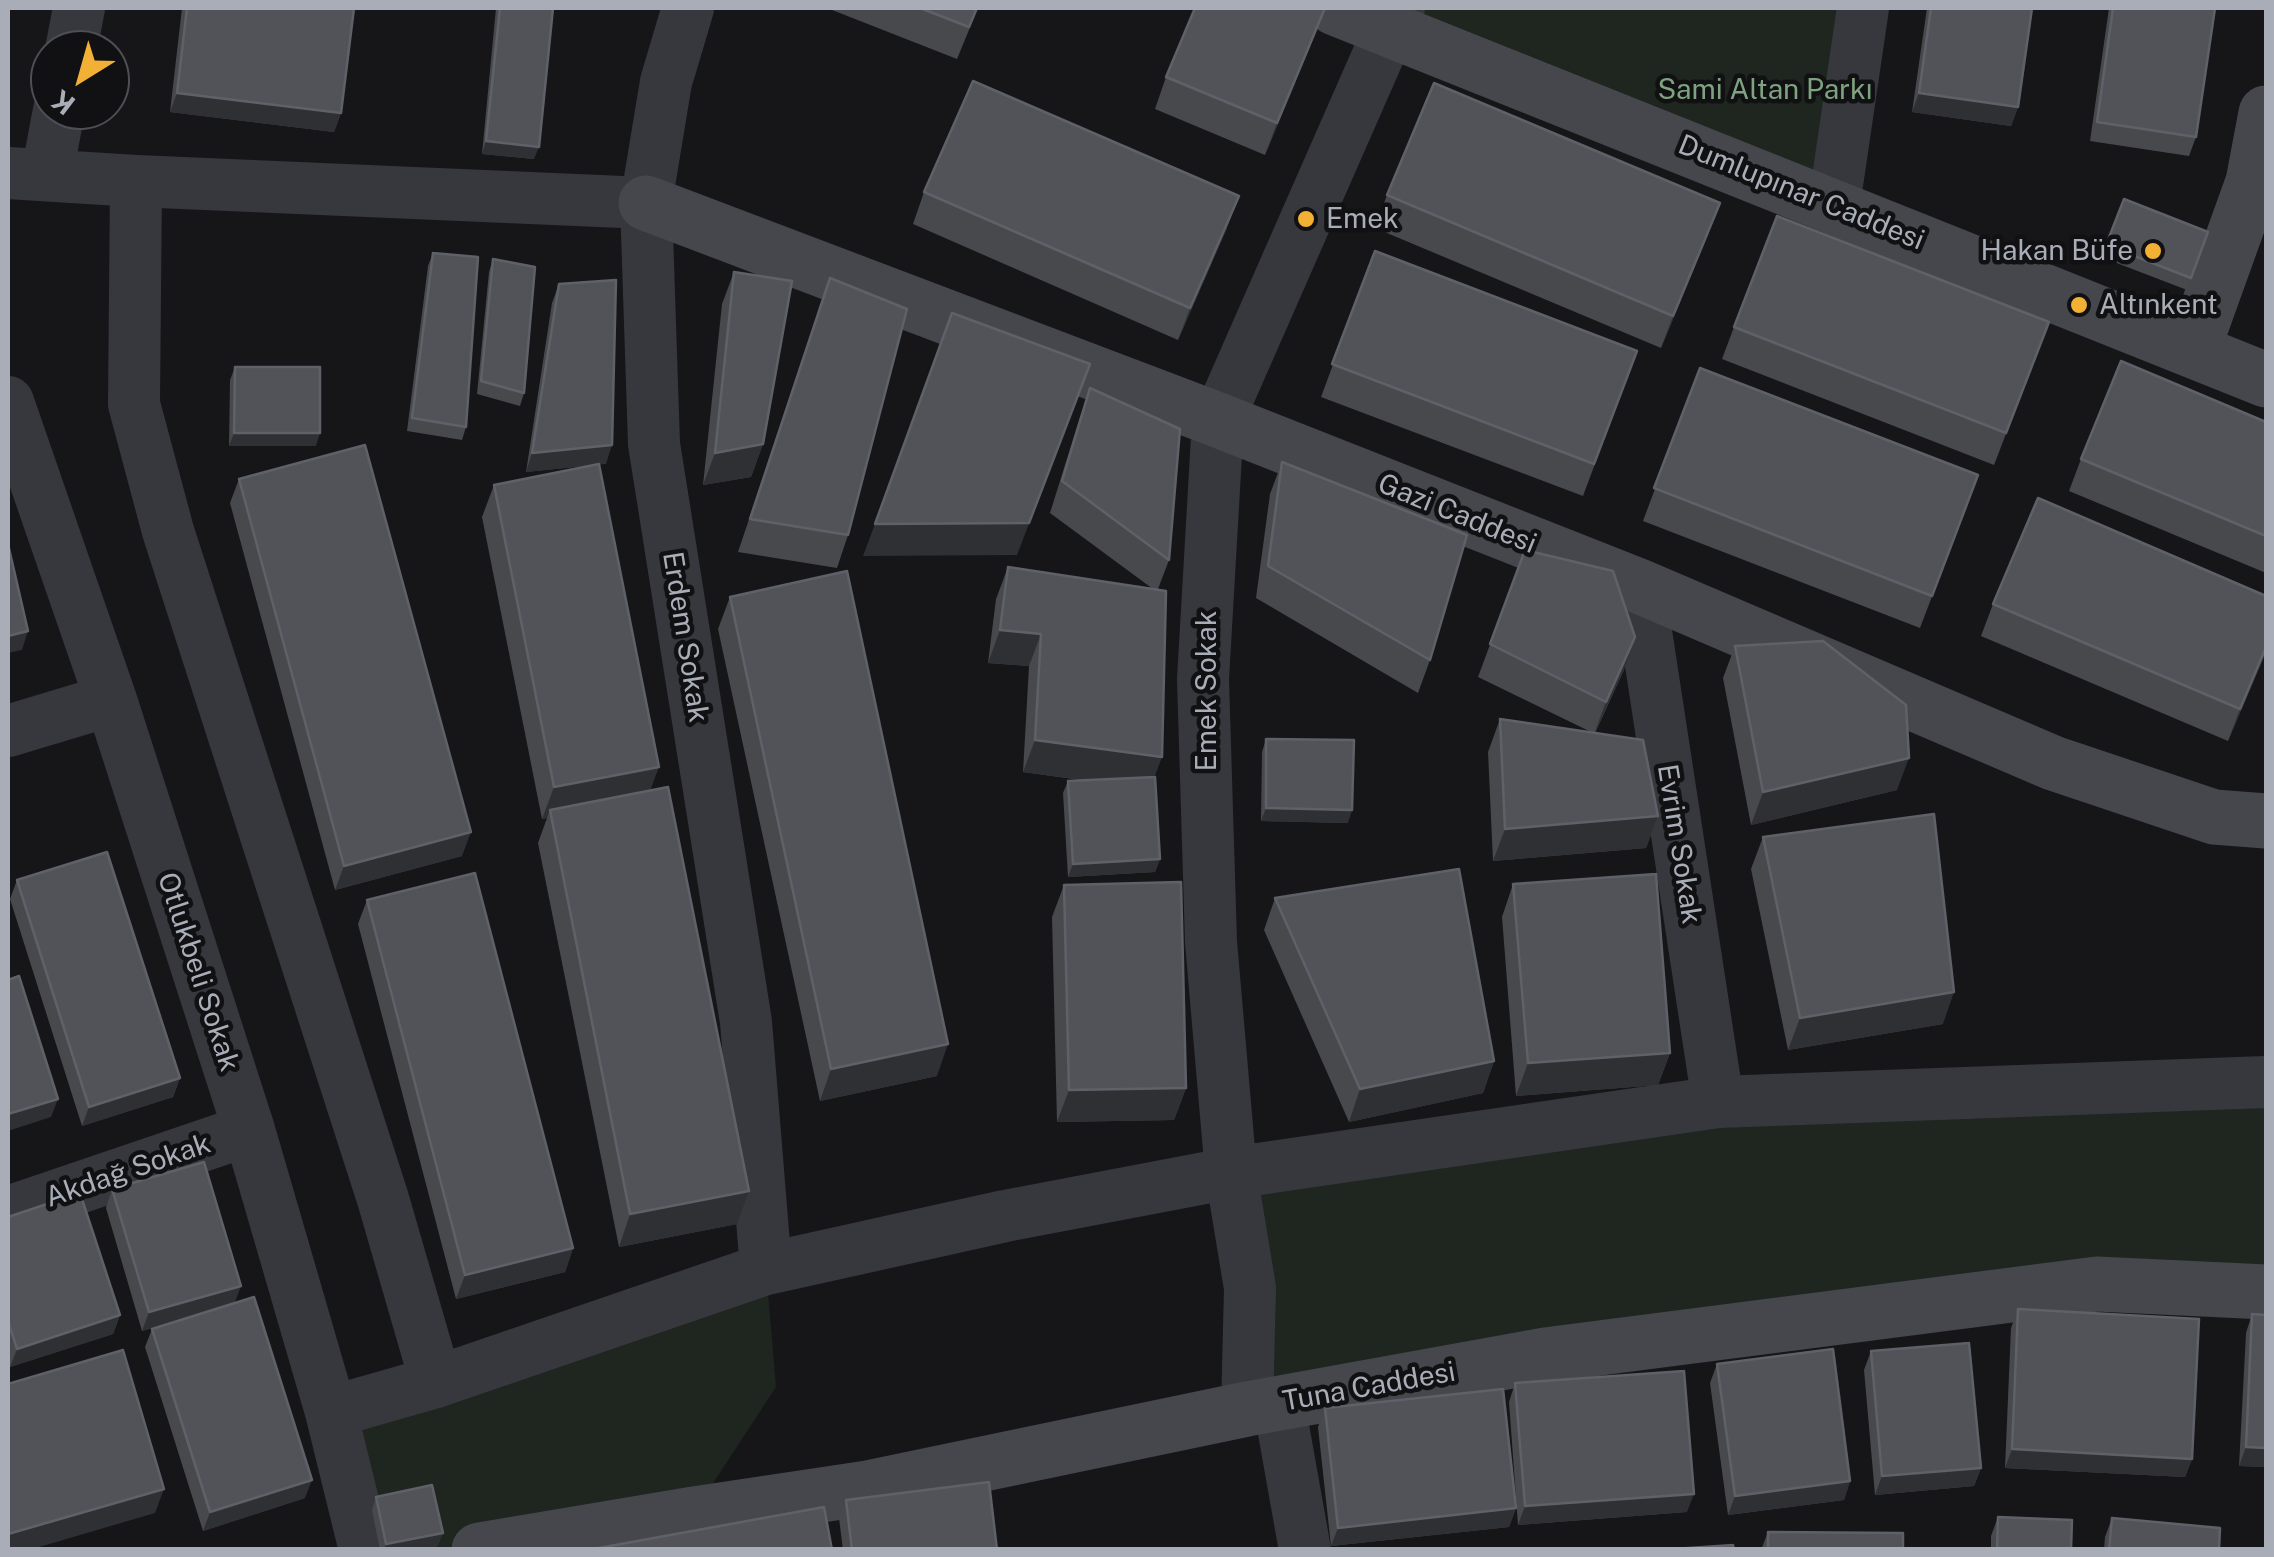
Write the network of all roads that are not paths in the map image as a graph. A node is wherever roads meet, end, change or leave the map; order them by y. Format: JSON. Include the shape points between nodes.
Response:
{"nodes":[{"id":1,"x":688,"y":8,"type":"edge"},
{"id":2,"x":1335,"y":8,"type":"edge"},
{"id":3,"x":1863,"y":8,"type":"edge"},
{"id":4,"x":1395,"y":18,"type":"edge"},
{"id":5,"x":2266,"y":113,"type":"edge"},
{"id":6,"x":50,"y":130,"type":"edge"},
{"id":7,"x":28,"y":174,"type":"edge"},
{"id":8,"x":136,"y":181,"type":"junction"},
{"id":9,"x":646,"y":203,"type":"junction"},
{"id":10,"x":1834,"y":205,"type":"junction"},
{"id":11,"x":2193,"y":349,"type":"junction"},
{"id":12,"x":2266,"y":380,"type":"edge"},
{"id":13,"x":8,"y":402,"type":"edge"},
{"id":14,"x":1218,"y":420,"type":"junction"},
{"id":15,"x":1639,"y":586,"type":"junction"},
{"id":16,"x":111,"y":700,"type":"junction"},
{"id":17,"x":8,"y":731,"type":"edge"},
{"id":18,"x":2266,"y":821,"type":"edge"},
{"id":19,"x":2266,"y":1082,"type":"edge"},
{"id":20,"x":1718,"y":1102,"type":"junction"},
{"id":21,"x":249,"y":1130,"type":"junction"},
{"id":22,"x":1231,"y":1173,"type":"junction"},
{"id":23,"x":8,"y":1212,"type":"edge"},
{"id":24,"x":766,"y":1268,"type":"junction"},
{"id":25,"x":2266,"y":1292,"type":"edge"},
{"id":26,"x":436,"y":1382,"type":"junction"},
{"id":27,"x":1263,"y":1406,"type":"junction"},
{"id":28,"x":331,"y":1412,"type":"junction"},
{"id":29,"x":366,"y":1550,"type":"edge"},
{"id":30,"x":479,"y":1550,"type":"edge"},
{"id":31,"x":1304,"y":1550,"type":"edge"}],
"edges":[{"from":1,"to":9,"type":"street","name":"Erdem Sokak","via":[[666,82]]},
{"from":2,"to":4,"type":"street","name":"Dumlupınar Caddesi"},
{"from":3,"to":10,"type":"street"},
{"from":4,"to":10,"type":"street","name":"Dumlupınar Caddesi"},
{"from":4,"to":14,"type":"street","name":"Emek Sokak"},
{"from":5,"to":11,"type":"street","via":[[2253,182]]},
{"from":6,"to":7,"type":"street"},
{"from":7,"to":8,"type":"street"},
{"from":8,"to":9,"type":"street"},
{"from":8,"to":26,"type":"street","via":[[134,404]]},
{"from":9,"to":14,"type":"street","name":"Gazi Caddesi"},
{"from":9,"to":24,"type":"street","name":"Erdem Sokak","via":[[654,444],[746,1022]]},
{"from":10,"to":11,"type":"street","name":"Dumlupınar Caddesi"},
{"from":11,"to":12,"type":"street","name":"Dumlupınar Caddesi"},
{"from":13,"to":16,"type":"street","name":"Otlukbeli Sokak"},
{"from":14,"to":15,"type":"street","name":"Gazi Caddesi"},
{"from":14,"to":22,"type":"street","name":"Emek Sokak","via":[[1203,680],[1211,942]]},
{"from":15,"to":18,"type":"street","name":"Gazi Caddesi","via":[[2053,764],[2214,817]]},
{"from":15,"to":20,"type":"street","name":"Evrim Sokak"},
{"from":16,"to":17,"type":"street"},
{"from":16,"to":21,"type":"street","name":"Otlukbeli Sokak"},
{"from":19,"to":20,"type":"street"},
{"from":20,"to":22,"type":"street"},
{"from":21,"to":23,"type":"street","name":"Akdağ Sokak"},
{"from":21,"to":28,"type":"street","name":"Otlukbeli Sokak"},
{"from":22,"to":24,"type":"street"},
{"from":22,"to":27,"type":"street","name":"Emek Sokak"},
{"from":24,"to":26,"type":"street"},
{"from":25,"to":27,"type":"street","name":"Tuna Caddesi","via":[[2098,1284],[1545,1355]]},
{"from":26,"to":28,"type":"street"},
{"from":27,"to":30,"type":"street","name":"Tuna Caddesi","via":[[868,1488]]},
{"from":27,"to":31,"type":"street","name":"Emek Sokak"},
{"from":28,"to":29,"type":"street","name":"Otlukbeli Sokak"}]}
